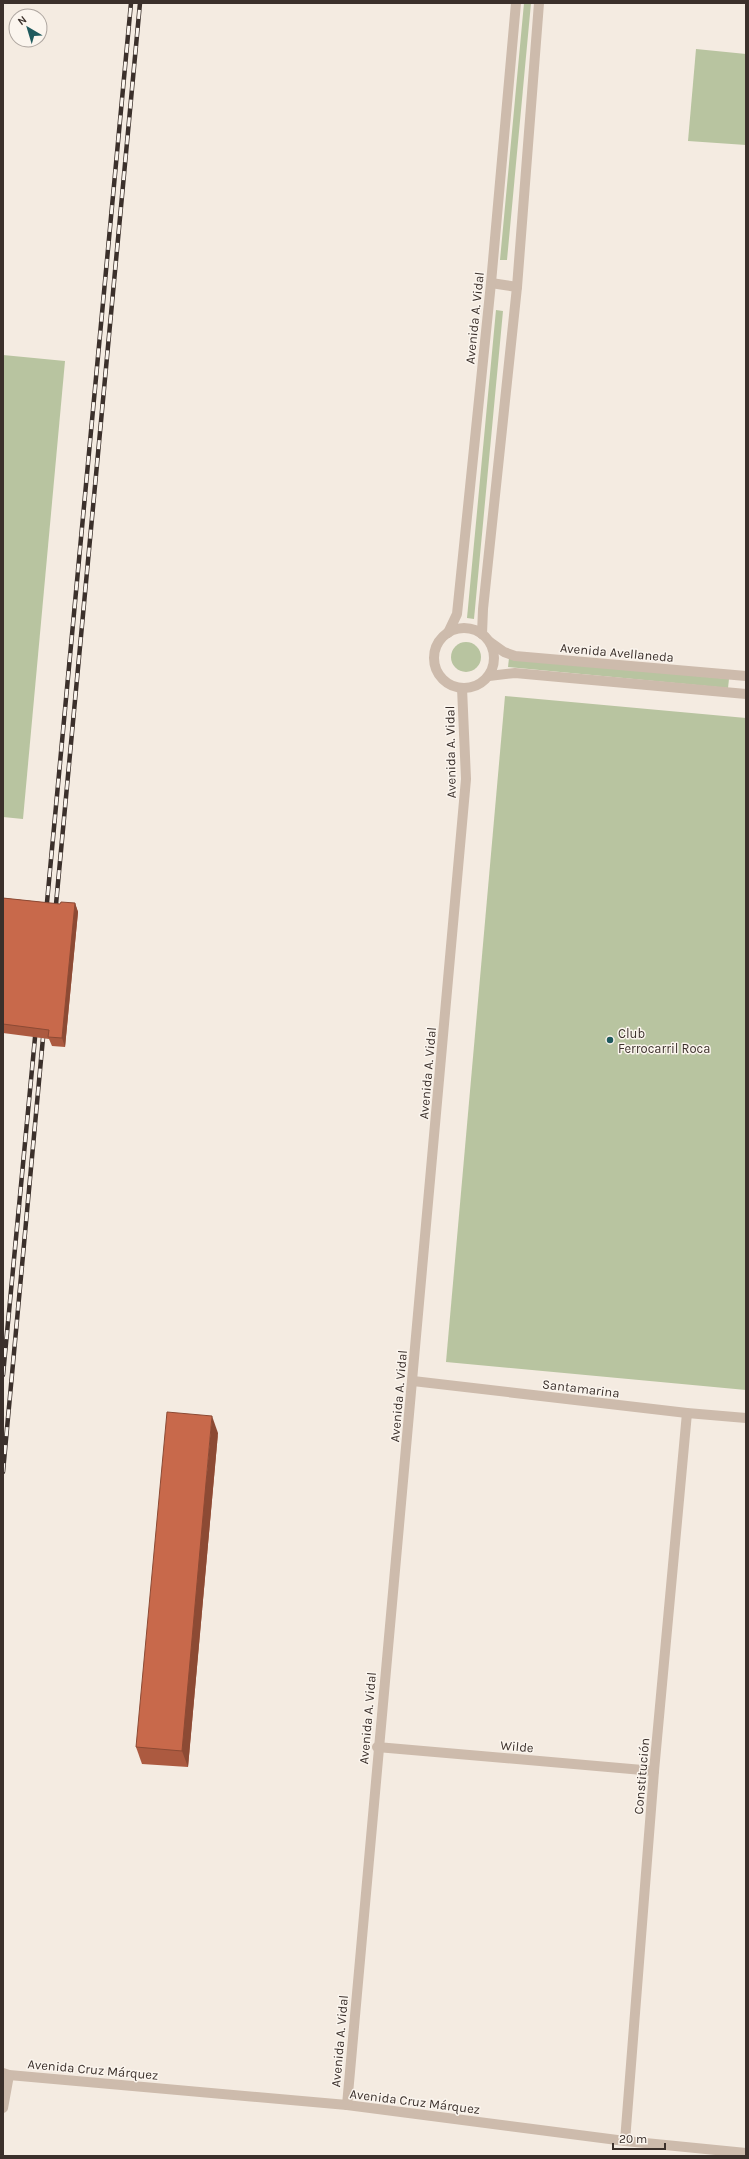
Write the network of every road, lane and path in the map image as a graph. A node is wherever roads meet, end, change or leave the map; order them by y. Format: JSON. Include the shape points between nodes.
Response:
{"nodes":[{"id":1,"x":516,"y":3,"type":"edge"},
{"id":2,"x":539,"y":3,"type":"edge"},
{"id":3,"x":491,"y":283,"type":"junction"},
{"id":4,"x":517,"y":287,"type":"junction"},
{"id":5,"x":448,"y":633,"type":"junction"},
{"id":6,"x":482,"y":634,"type":"junction"},
{"id":7,"x":490,"y":642,"type":"junction"},
{"id":8,"x":489,"y":676,"type":"junction"},
{"id":9,"x":746,"y":676,"type":"edge"},
{"id":10,"x":462,"y":688,"type":"junction"},
{"id":11,"x":746,"y":694,"type":"edge"},
{"id":12,"x":413,"y":1381,"type":"junction"},
{"id":13,"x":687,"y":1413,"type":"junction"},
{"id":14,"x":746,"y":1418,"type":"edge"},
{"id":15,"x":378,"y":1747,"type":"junction"},
{"id":16,"x":654,"y":1771,"type":"junction"},
{"id":17,"x":5,"y":2075,"type":"edge"},
{"id":18,"x":347,"y":2105,"type":"junction"},
{"id":19,"x":3,"y":2108,"type":"edge"},
{"id":20,"x":624,"y":2141,"type":"junction"},
{"id":21,"x":746,"y":2153,"type":"edge"}],
"edges":[{"from":1,"to":3,"type":"street","name":"Avenida A. Vidal"},
{"from":2,"to":4,"type":"street"},
{"from":3,"to":4,"type":"street"},
{"from":3,"to":5,"type":"street","name":"Avenida A. Vidal","via":[[457,614]]},
{"from":4,"to":6,"type":"street"},
{"from":5,"to":6,"type":"street","via":[[466,628]]},
{"from":5,"to":10,"type":"street","via":[[436,647],[435,666],[445,681]]},
{"from":6,"to":7,"type":"street"},
{"from":7,"to":8,"type":"street","via":[[494,659]]},
{"from":7,"to":9,"type":"street","name":"Avenida Avellaneda","via":[[515,656]]},
{"from":8,"to":10,"type":"street","via":[[477,685]]},
{"from":8,"to":11,"type":"street","via":[[515,673]]},
{"from":10,"to":12,"type":"street","name":"Avenida A. Vidal","via":[[466,779]]},
{"from":12,"to":13,"type":"street","name":"Santamarina"},
{"from":12,"to":15,"type":"street","name":"Avenida A. Vidal"},
{"from":13,"to":14,"type":"street","name":"Santamarina"},
{"from":13,"to":16,"type":"street","name":"Constitución"},
{"from":15,"to":16,"type":"street","name":"Wilde"},
{"from":15,"to":18,"type":"street","name":"Avenida A. Vidal"},
{"from":16,"to":20,"type":"street","name":"Constitución"},
{"from":17,"to":18,"type":"street","name":"Avenida Cruz Márquez"},
{"from":17,"to":19,"type":"street"},
{"from":18,"to":20,"type":"street","name":"Avenida Cruz Márquez"},
{"from":20,"to":21,"type":"street","name":"Avenida Cruz Márquez"}]}
